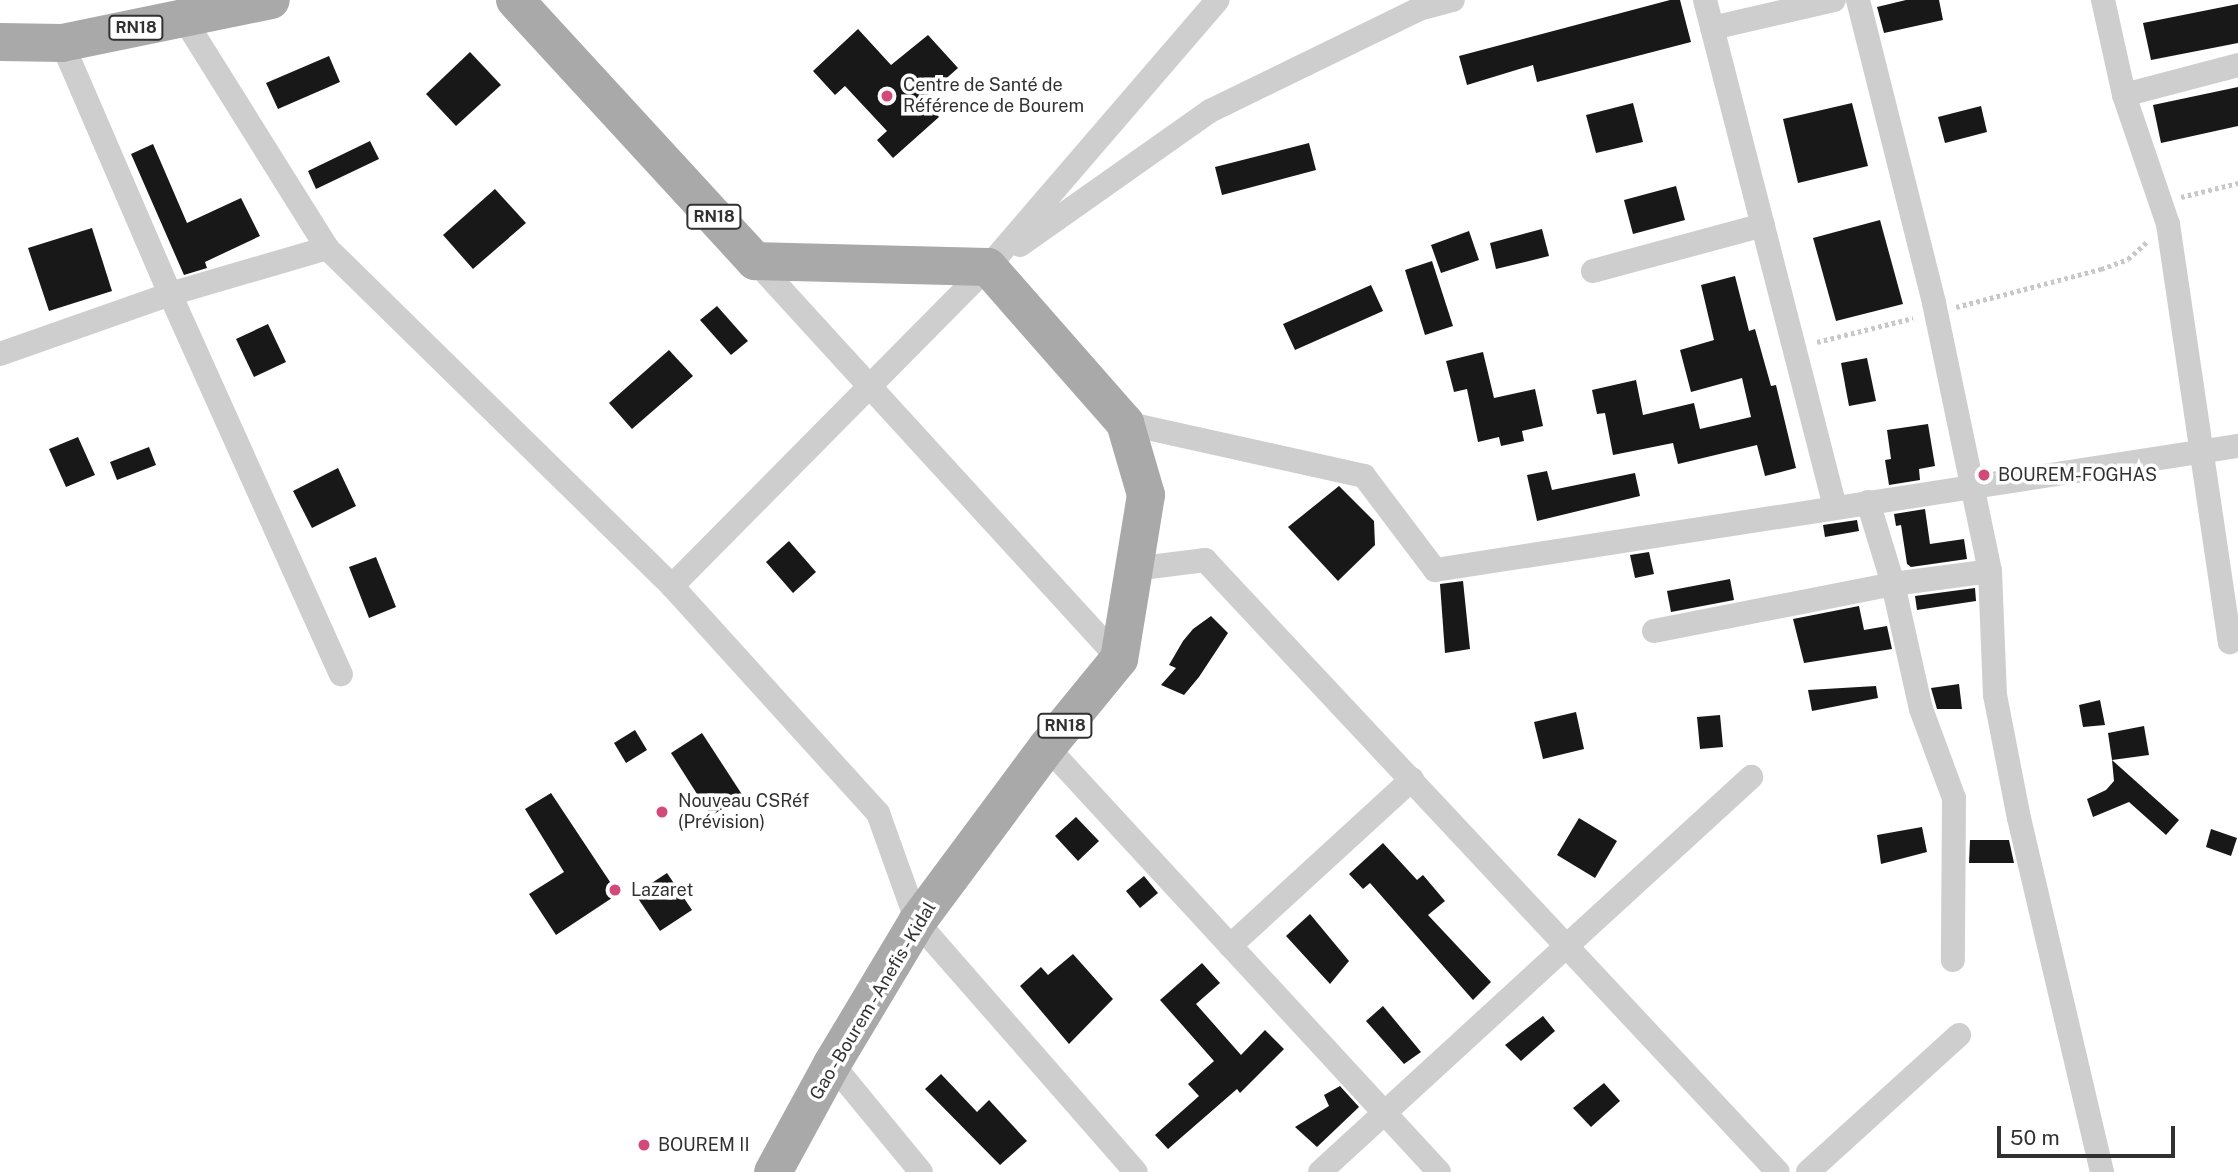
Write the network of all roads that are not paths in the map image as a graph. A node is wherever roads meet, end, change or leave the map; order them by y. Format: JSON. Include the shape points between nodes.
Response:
{"nodes":[{"id":1,"x":271,"y":0,"type":"edge"},
{"id":2,"x":515,"y":0,"type":"edge"},
{"id":3,"x":1218,"y":0,"type":"edge"},
{"id":4,"x":1453,"y":0,"type":"edge"},
{"id":5,"x":1705,"y":0,"type":"edge"},
{"id":6,"x":1834,"y":0,"type":"edge"},
{"id":7,"x":1858,"y":0,"type":"edge"},
{"id":8,"x":2102,"y":0,"type":"edge"},
{"id":9,"x":184,"y":19,"type":"junction"},
{"id":10,"x":1712,"y":28,"type":"junction"},
{"id":11,"x":0,"y":42,"type":"edge"},
{"id":12,"x":62,"y":43,"type":"junction"},
{"id":13,"x":2238,"y":65,"type":"edge"},
{"id":14,"x":2124,"y":96,"type":"junction"},
{"id":15,"x":1763,"y":225,"type":"junction"},
{"id":16,"x":327,"y":248,"type":"junction"},
{"id":17,"x":755,"y":261,"type":"junction"},
{"id":18,"x":988,"y":267,"type":"junction"},
{"id":19,"x":1593,"y":271,"type":"dead end"},
{"id":20,"x":170,"y":294,"type":"junction"},
{"id":21,"x":0,"y":354,"type":"edge"},
{"id":22,"x":870,"y":387,"type":"junction"},
{"id":23,"x":1125,"y":422,"type":"junction"},
{"id":24,"x":2238,"y":446,"type":"edge"},
{"id":25,"x":2200,"y":452,"type":"junction"},
{"id":26,"x":1972,"y":487,"type":"junction"},
{"id":27,"x":1868,"y":502,"type":"junction"},
{"id":28,"x":1835,"y":507,"type":"junction"},
{"id":29,"x":1134,"y":569,"type":"junction"},
{"id":30,"x":1990,"y":571,"type":"junction"},
{"id":31,"x":1893,"y":584,"type":"junction"},
{"id":32,"x":672,"y":586,"type":"junction"},
{"id":33,"x":1654,"y":631,"type":"dead end"},
{"id":34,"x":2230,"y":642,"type":"dead end"},
{"id":35,"x":1119,"y":659,"type":"junction"},
{"id":36,"x":341,"y":674,"type":"dead end"},
{"id":37,"x":1047,"y":747,"type":"junction"},
{"id":38,"x":1751,"y":777,"type":"dead end"},
{"id":39,"x":1412,"y":779,"type":"junction"},
{"id":40,"x":917,"y":922,"type":"junction"},
{"id":41,"x":1230,"y":946,"type":"junction"},
{"id":42,"x":1566,"y":946,"type":"junction"},
{"id":43,"x":1952,"y":960,"type":"dead end"},
{"id":44,"x":1959,"y":1035,"type":"dead end"},
{"id":45,"x":832,"y":1064,"type":"junction"},
{"id":46,"x":1383,"y":1114,"type":"junction"},
{"id":47,"x":773,"y":1172,"type":"edge"},
{"id":48,"x":921,"y":1172,"type":"edge"},
{"id":49,"x":1136,"y":1172,"type":"edge"},
{"id":50,"x":1320,"y":1172,"type":"edge"},
{"id":51,"x":1439,"y":1172,"type":"edge"},
{"id":52,"x":1778,"y":1172,"type":"edge"},
{"id":53,"x":1808,"y":1172,"type":"edge"},
{"id":54,"x":2102,"y":1172,"type":"edge"}],
"edges":[{"from":1,"to":9,"type":"main road","number":"RN18"},
{"from":2,"to":17,"type":"main road","number":"RN18"},
{"from":3,"to":18,"type":"street"},
{"from":4,"to":18,"type":"street","via":[[1419,9],[1210,111]]},
{"from":5,"to":10,"type":"street"},
{"from":6,"to":10,"type":"street"},
{"from":7,"to":26,"type":"street","via":[[1936,312]]},
{"from":8,"to":14,"type":"street"},
{"from":9,"to":12,"type":"main road","number":"RN18"},
{"from":9,"to":16,"type":"street"},
{"from":10,"to":15,"type":"street"},
{"from":11,"to":12,"type":"main road","number":"RN18"},
{"from":12,"to":20,"type":"street"},
{"from":13,"to":14,"type":"street"},
{"from":14,"to":25,"type":"street","via":[[2168,224]]},
{"from":15,"to":19,"type":"street"},
{"from":15,"to":28,"type":"street"},
{"from":16,"to":20,"type":"street"},
{"from":16,"to":32,"type":"street"},
{"from":17,"to":18,"type":"main road"},
{"from":17,"to":22,"type":"street"},
{"from":18,"to":22,"type":"street"},
{"from":18,"to":23,"type":"main road","name":"Gao - Bourem - Anefis - Kidal","number":"RN18"},
{"from":20,"to":21,"type":"street"},
{"from":20,"to":36,"type":"street"},
{"from":22,"to":32,"type":"street"},
{"from":22,"to":35,"type":"street"},
{"from":23,"to":28,"type":"street","via":[[1364,476],[1435,570]]},
{"from":23,"to":29,"type":"main road","name":"Gao - Bourem - Anefis - Kidal","number":"RN18","via":[[1146,495]]},
{"from":24,"to":25,"type":"street"},
{"from":25,"to":26,"type":"street"},
{"from":25,"to":34,"type":"street"},
{"from":26,"to":27,"type":"street"},
{"from":26,"to":30,"type":"street"},
{"from":27,"to":28,"type":"street"},
{"from":27,"to":31,"type":"street"},
{"from":29,"to":35,"type":"main road","name":"Gao - Bourem - Anefis - Kidal","number":"RN18"},
{"from":29,"to":39,"type":"street","via":[[1205,560]]},
{"from":30,"to":31,"type":"street"},
{"from":30,"to":54,"type":"street","via":[[1995,695],[2019,818]]},
{"from":31,"to":33,"type":"street"},
{"from":31,"to":43,"type":"street","via":[[1921,709],[1954,798]]},
{"from":32,"to":40,"type":"street","via":[[878,813]]},
{"from":35,"to":37,"type":"main road","name":"Gao - Bourem - Anefis - Kidal","number":"RN18"},
{"from":37,"to":40,"type":"main road","name":"Gao - Bourem - Anefis - Kidal","number":"RN18"},
{"from":37,"to":41,"type":"street"},
{"from":38,"to":42,"type":"street"},
{"from":39,"to":41,"type":"street"},
{"from":39,"to":42,"type":"street"},
{"from":40,"to":45,"type":"main road","name":"Gao - Bourem - Anefis - Kidal","number":"RN18"},
{"from":40,"to":49,"type":"street"},
{"from":41,"to":46,"type":"street"},
{"from":42,"to":46,"type":"street"},
{"from":42,"to":52,"type":"street"},
{"from":44,"to":53,"type":"street"},
{"from":45,"to":47,"type":"main road","name":"Gao - Bourem - Anefis - Kidal","number":"RN18"},
{"from":45,"to":48,"type":"street"},
{"from":46,"to":50,"type":"street"},
{"from":46,"to":51,"type":"street"}]}
